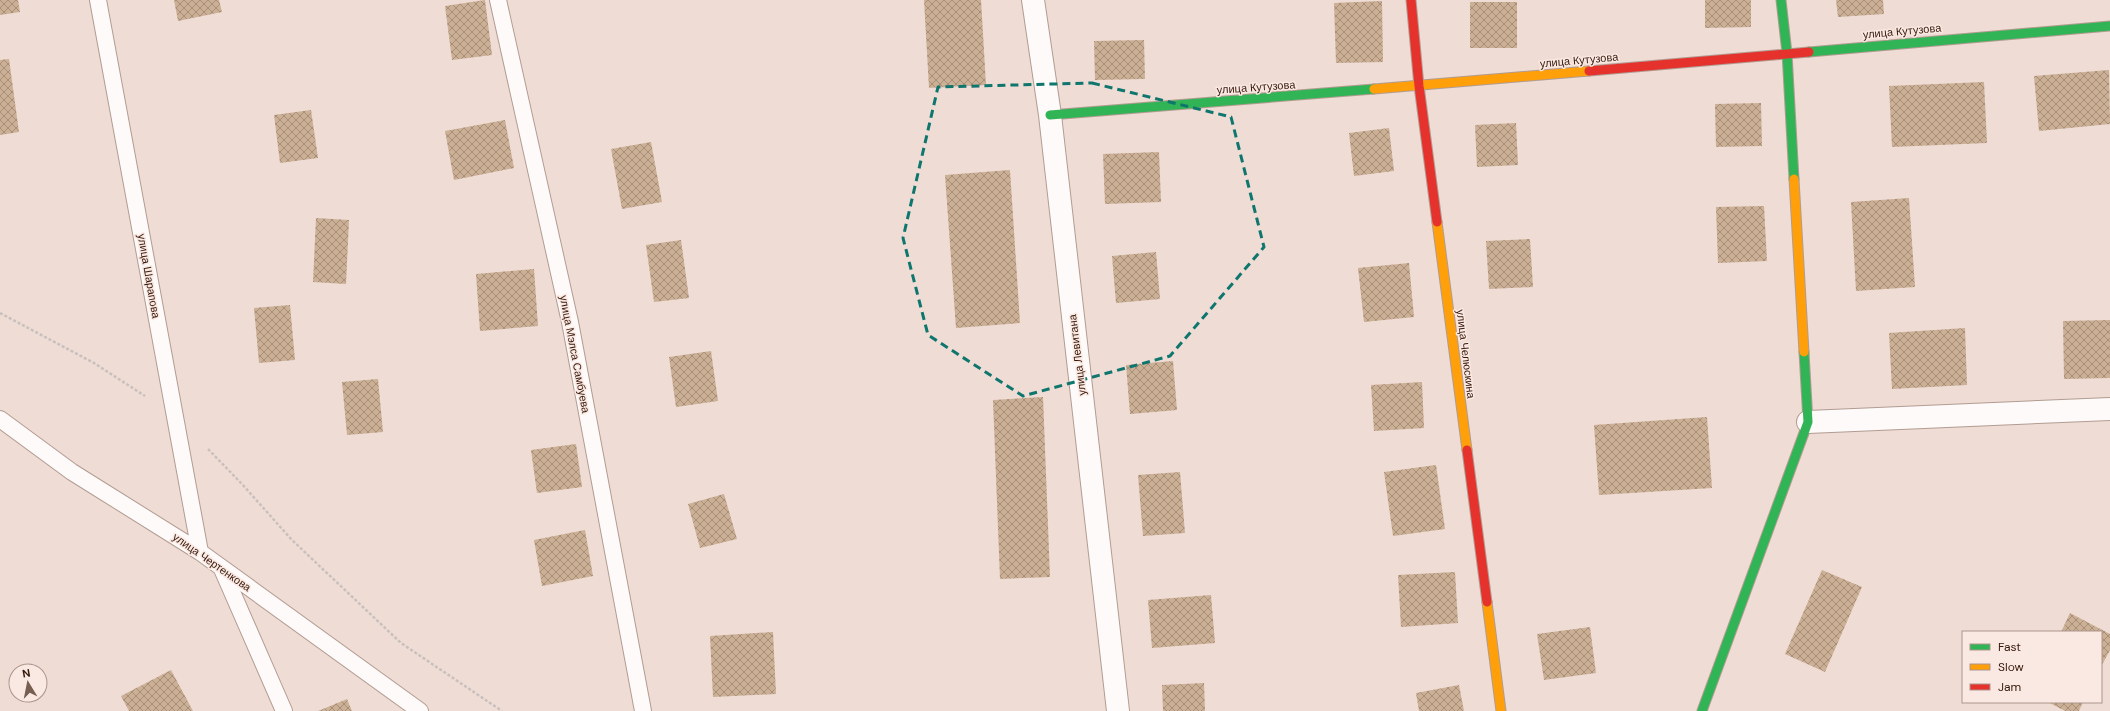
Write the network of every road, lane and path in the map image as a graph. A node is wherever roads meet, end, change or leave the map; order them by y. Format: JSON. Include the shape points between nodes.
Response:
{"nodes":[{"id":1,"x":98,"y":0,"type":"edge"},
{"id":2,"x":498,"y":0,"type":"edge"},
{"id":3,"x":1033,"y":0,"type":"edge"},
{"id":4,"x":1411,"y":0,"type":"edge"},
{"id":5,"x":1781,"y":0,"type":"edge"},
{"id":6,"x":2110,"y":26,"type":"edge"},
{"id":7,"x":1787,"y":53,"type":"junction"},
{"id":8,"x":1419,"y":86,"type":"junction"},
{"id":9,"x":1050,"y":115,"type":"junction"},
{"id":10,"x":0,"y":312,"type":"edge"},
{"id":11,"x":2110,"y":409,"type":"edge"},
{"id":12,"x":174,"y":415,"type":"junction"},
{"id":13,"x":0,"y":419,"type":"edge"},
{"id":14,"x":1808,"y":422,"type":"junction"},
{"id":15,"x":206,"y":447,"type":"dead end"},
{"id":16,"x":200,"y":552,"type":"junction"},
{"id":17,"x":222,"y":569,"type":"junction"},
{"id":18,"x":284,"y":711,"type":"edge"},
{"id":19,"x":420,"y":711,"type":"edge"},
{"id":20,"x":502,"y":711,"type":"edge"},
{"id":21,"x":643,"y":711,"type":"edge"},
{"id":22,"x":1118,"y":711,"type":"edge"},
{"id":23,"x":1501,"y":711,"type":"edge"},
{"id":24,"x":1702,"y":711,"type":"edge"}],
"edges":[{"from":1,"to":12,"type":"lane","name":"улица Шарапова"},
{"from":2,"to":21,"type":"lane","name":"улица Мэлса Самбуева","via":[[570,322]]},
{"from":3,"to":9,"type":"street","name":"улица Левитана"},
{"from":4,"to":8,"type":"street","name":"улица Челюскина"},
{"from":5,"to":7,"type":"street"},
{"from":6,"to":7,"type":"street","name":"улица Кутузова"},
{"from":7,"to":8,"type":"street","name":"улица Кутузова"},
{"from":7,"to":14,"type":"street"},
{"from":8,"to":9,"type":"street","name":"улица Кутузова"},
{"from":8,"to":23,"type":"street","name":"улица Челюскина"},
{"from":9,"to":22,"type":"street","name":"улица Левитана"},
{"from":10,"to":12,"type":"path","via":[[94,363]]},
{"from":11,"to":14,"type":"street"},
{"from":12,"to":16,"type":"lane","name":"улица Шарапова"},
{"from":13,"to":16,"type":"lane","name":"улица Чертенкова","via":[[72,472]]},
{"from":14,"to":24,"type":"street"},
{"from":15,"to":20,"type":"path","via":[[291,539],[401,643]]},
{"from":16,"to":17,"type":"lane","name":"улица Чертенкова"},
{"from":17,"to":18,"type":"lane"},
{"from":17,"to":19,"type":"lane","name":"улица Чертенкова"}]}
